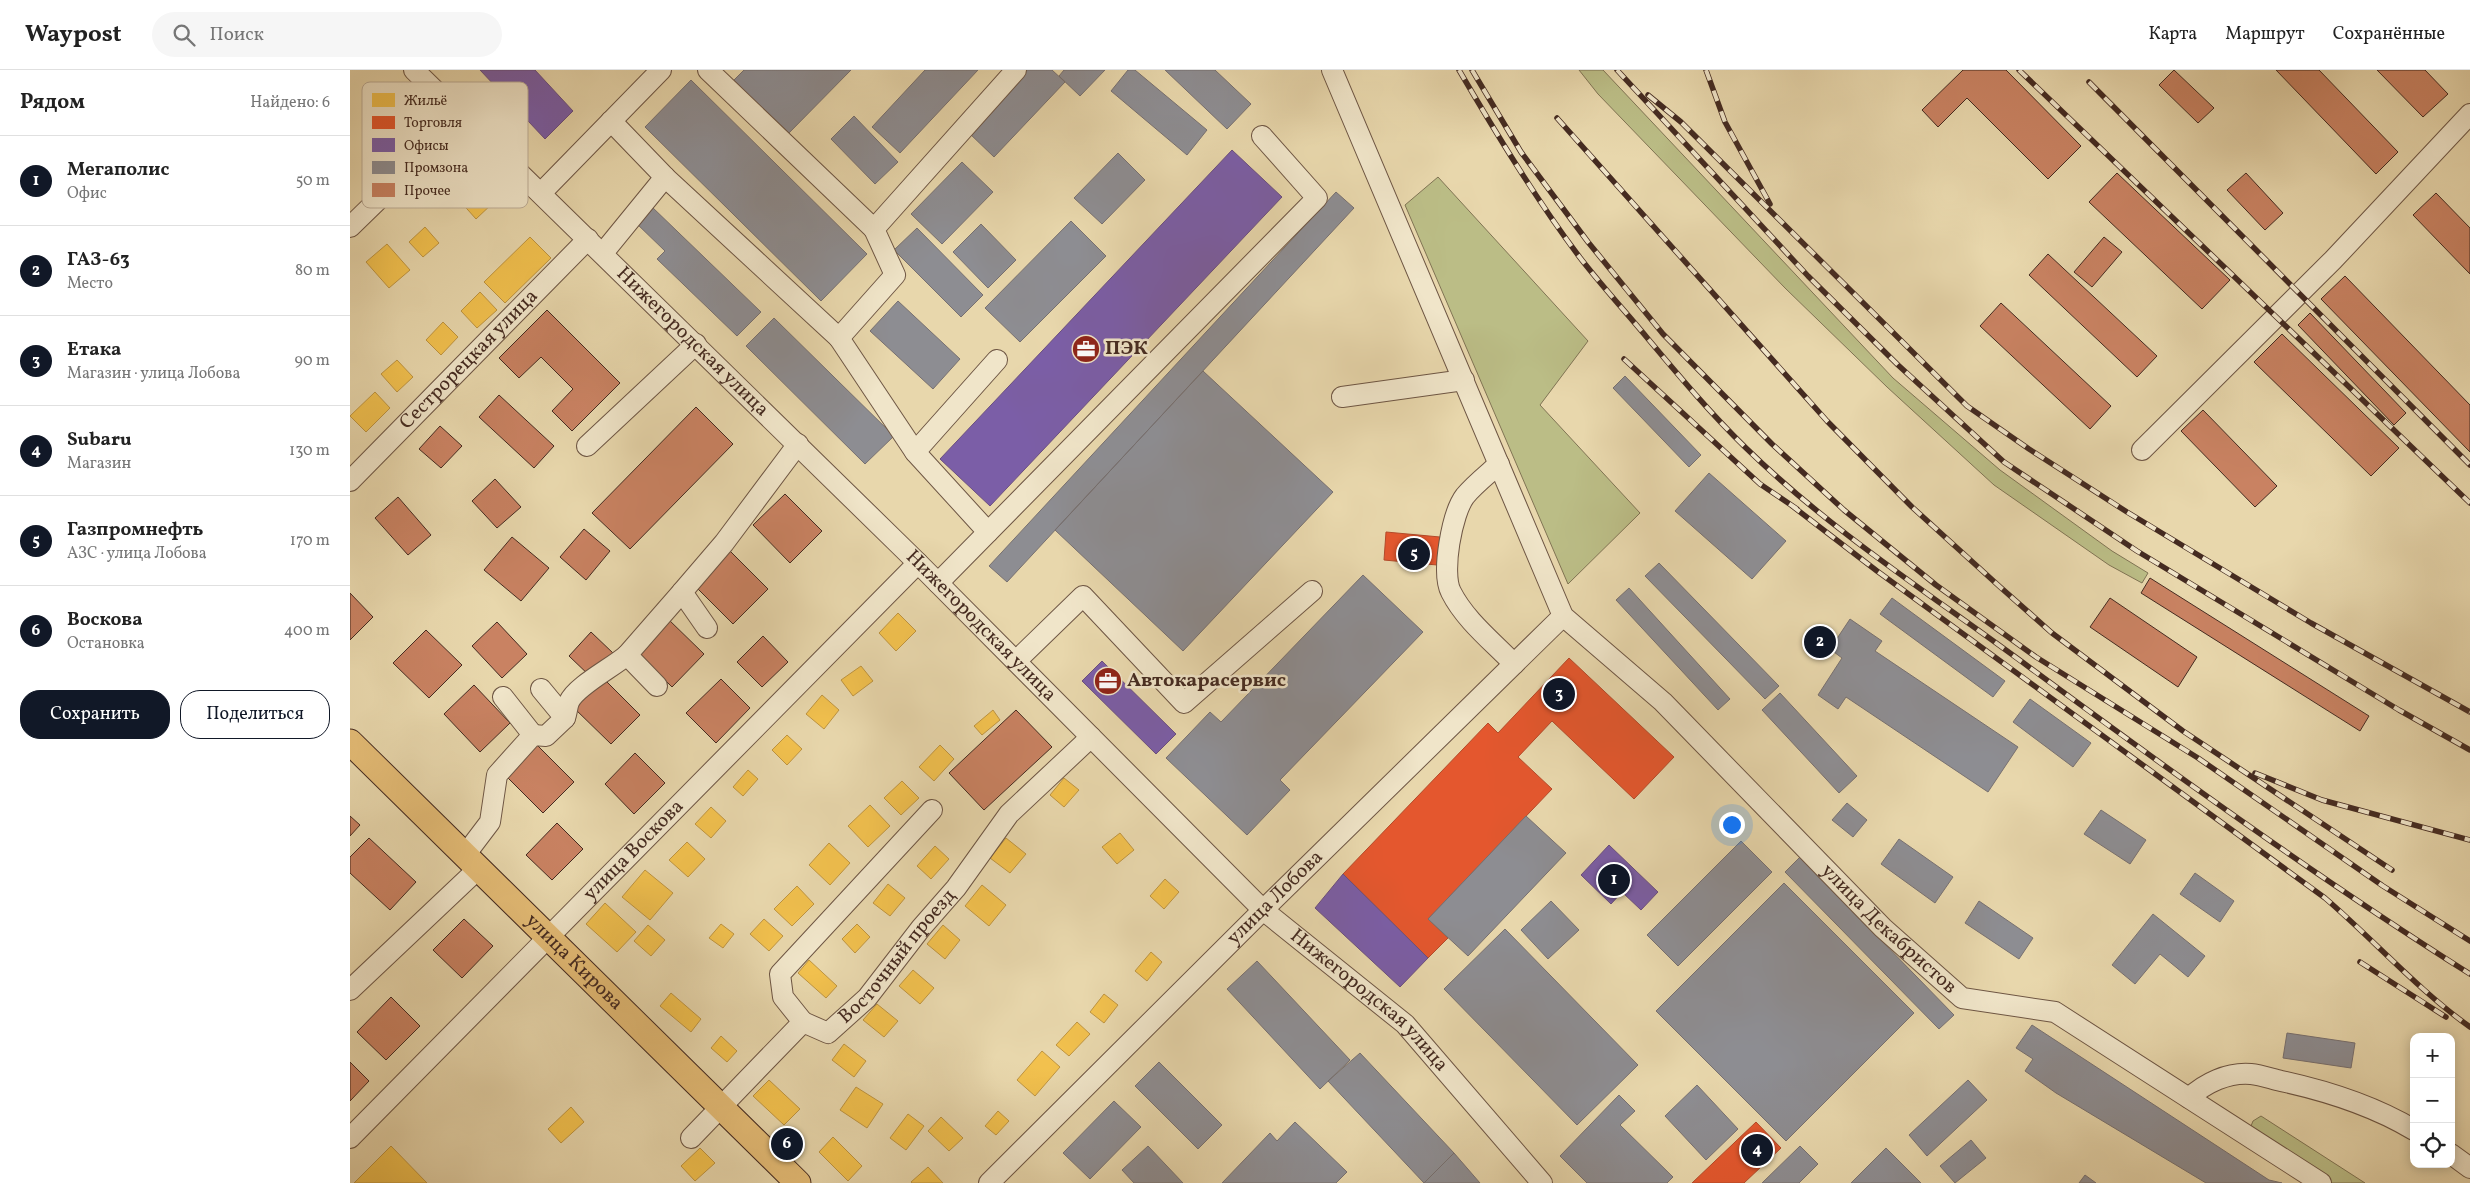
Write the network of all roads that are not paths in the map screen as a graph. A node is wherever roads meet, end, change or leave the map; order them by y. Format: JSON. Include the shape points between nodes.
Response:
{"nodes":[{"id":1,"x":414,"y":70,"type":"edge"},
{"id":2,"x":661,"y":70,"type":"edge"},
{"id":3,"x":708,"y":70,"type":"edge"},
{"id":4,"x":1016,"y":70,"type":"edge"},
{"id":5,"x":1332,"y":70,"type":"edge"},
{"id":6,"x":426,"y":82,"type":"edge"},
{"id":7,"x":2470,"y":114,"type":"edge"},
{"id":8,"x":611,"y":121,"type":"junction"},
{"id":9,"x":1262,"y":136,"type":"dead end"},
{"id":10,"x":665,"y":177,"type":"junction"},
{"id":11,"x":528,"y":181,"type":"edge"},
{"id":12,"x":541,"y":193,"type":"junction"},
{"id":13,"x":370,"y":208,"type":"edge"},
{"id":14,"x":350,"y":227,"type":"edge"},
{"id":15,"x":874,"y":229,"type":"junction"},
{"id":16,"x":588,"y":239,"type":"junction"},
{"id":17,"x":603,"y":253,"type":"junction"},
{"id":18,"x":839,"y":338,"type":"junction"},
{"id":19,"x":696,"y":344,"type":"junction"},
{"id":20,"x":997,"y":360,"type":"dead end"},
{"id":21,"x":1464,"y":380,"type":"junction"},
{"id":22,"x":1342,"y":397,"type":"dead end"},
{"id":23,"x":798,"y":444,"type":"junction"},
{"id":24,"x":587,"y":446,"type":"dead end"},
{"id":25,"x":2142,"y":450,"type":"dead end"},
{"id":26,"x":915,"y":452,"type":"junction"},
{"id":27,"x":1499,"y":464,"type":"junction"},
{"id":28,"x":350,"y":481,"type":"edge"},
{"id":29,"x":988,"y":532,"type":"junction"},
{"id":30,"x":918,"y":563,"type":"junction"},
{"id":31,"x":938,"y":583,"type":"junction"},
{"id":32,"x":1312,"y":591,"type":"dead end"},
{"id":33,"x":682,"y":592,"type":"junction"},
{"id":34,"x":1563,"y":616,"type":"junction"},
{"id":35,"x":707,"y":628,"type":"dead end"},
{"id":36,"x":627,"y":655,"type":"junction"},
{"id":37,"x":1016,"y":661,"type":"junction"},
{"id":38,"x":1514,"y":664,"type":"junction"},
{"id":39,"x":657,"y":686,"type":"dead end"},
{"id":40,"x":541,"y":689,"type":"dead end"},
{"id":41,"x":503,"y":697,"type":"dead end"},
{"id":42,"x":566,"y":718,"type":"junction"},
{"id":43,"x":533,"y":736,"type":"junction"},
{"id":44,"x":1091,"y":737,"type":"junction"},
{"id":45,"x":350,"y":742,"type":"edge"},
{"id":46,"x":932,"y":810,"type":"dead end"},
{"id":47,"x":471,"y":862,"type":"junction"},
{"id":48,"x":1263,"y":910,"type":"junction"},
{"id":49,"x":548,"y":938,"type":"junction"},
{"id":50,"x":350,"y":990,"type":"edge"},
{"id":51,"x":803,"y":1022,"type":"junction"},
{"id":52,"x":2189,"y":1098,"type":"junction"},
{"id":53,"x":721,"y":1108,"type":"junction"},
{"id":54,"x":2410,"y":1128,"type":"edge"},
{"id":55,"x":350,"y":1138,"type":"edge"},
{"id":56,"x":691,"y":1138,"type":"dead end"},
{"id":57,"x":2455,"y":1157,"type":"edge"},
{"id":58,"x":2470,"y":1168,"type":"edge"},
{"id":59,"x":798,"y":1183,"type":"edge"},
{"id":60,"x":989,"y":1183,"type":"edge"},
{"id":61,"x":1542,"y":1183,"type":"edge"},
{"id":62,"x":2322,"y":1183,"type":"edge"}],
"edges":[{"from":1,"to":6,"type":"street","name":"Нижегородская улица"},
{"from":2,"to":8,"type":"street"},
{"from":3,"to":15,"type":"street"},
{"from":4,"to":15,"type":"street"},
{"from":5,"to":21,"type":"street"},
{"from":7,"to":25,"type":"street","via":[[2333,260]]},
{"from":8,"to":10,"type":"street"},
{"from":8,"to":12,"type":"street"},
{"from":9,"to":29,"type":"street","via":[[1317,198]]},
{"from":10,"to":17,"type":"street"},
{"from":10,"to":18,"type":"street"},
{"from":11,"to":12,"type":"street","name":"Нижегородская улица"},
{"from":12,"to":16,"type":"street","name":"Нижегородская улица"},
{"from":13,"to":14,"type":"street"},
{"from":15,"to":18,"type":"street","via":[[895,275]]},
{"from":16,"to":17,"type":"street","name":"Нижегородская улица"},
{"from":16,"to":28,"type":"street","name":"Сестрорецкая улица"},
{"from":17,"to":19,"type":"street","name":"Нижегородская улица"},
{"from":18,"to":26,"type":"street"},
{"from":19,"to":23,"type":"street","name":"Нижегородская улица"},
{"from":19,"to":24,"type":"street"},
{"from":20,"to":26,"type":"street"},
{"from":21,"to":22,"type":"street"},
{"from":21,"to":27,"type":"street"},
{"from":23,"to":30,"type":"street","name":"Нижегородская улица"},
{"from":23,"to":33,"type":"street","via":[[724,543]]},
{"from":26,"to":29,"type":"street"},
{"from":27,"to":34,"type":"street"},
{"from":27,"to":38,"type":"street","via":[[1465,496],[1454,518],[1448,565],[1450,591],[1477,626]]},
{"from":29,"to":31,"type":"street"},
{"from":30,"to":31,"type":"street","name":"Нижегородская улица"},
{"from":30,"to":49,"type":"street","name":"улица Воскова"},
{"from":31,"to":37,"type":"street","name":"Нижегородская улица"},
{"from":32,"to":37,"type":"street","via":[[1184,703],[1083,596]]},
{"from":33,"to":35,"type":"street"},
{"from":33,"to":36,"type":"street"},
{"from":34,"to":38,"type":"street","name":"улица Лобова"},
{"from":34,"to":52,"type":"street","name":"улица Декабристов","via":[[1663,702],[1883,928],[1962,998],[2055,1012]]},
{"from":36,"to":39,"type":"street"},
{"from":36,"to":42,"type":"street","via":[[569,701]]},
{"from":37,"to":44,"type":"street","name":"Нижегородская улица"},
{"from":38,"to":48,"type":"street","name":"улица Лобова"},
{"from":40,"to":42,"type":"street"},
{"from":41,"to":43,"type":"street"},
{"from":42,"to":43,"type":"street","via":[[546,736]]},
{"from":43,"to":47,"type":"street","via":[[497,775],[490,822]]},
{"from":44,"to":48,"type":"street","name":"Нижегородская улица"},
{"from":44,"to":51,"type":"street","name":"Восточный проезд","via":[[1009,814],[956,888],[867,998],[828,1033]]},
{"from":45,"to":47,"type":"main road","name":"улица Кирова"},
{"from":46,"to":51,"type":"street","via":[[780,974],[783,996]]},
{"from":47,"to":49,"type":"main road","name":"улица Кирова"},
{"from":47,"to":50,"type":"street"},
{"from":48,"to":60,"type":"street","name":"улица Лобова"},
{"from":48,"to":61,"type":"street","name":"Нижегородская улица","via":[[1405,1024]]},
{"from":49,"to":53,"type":"main road","name":"улица Кирова"},
{"from":49,"to":55,"type":"street","name":"улица Воскова"},
{"from":51,"to":53,"type":"street"},
{"from":52,"to":54,"type":"street","via":[[2220,1078],[2250,1074],[2307,1087],[2389,1115]]},
{"from":52,"to":62,"type":"street","name":"улица Декабристов"},
{"from":53,"to":56,"type":"street"},
{"from":53,"to":59,"type":"main road","name":"улица Кирова"},
{"from":57,"to":58,"type":"street"}]}
